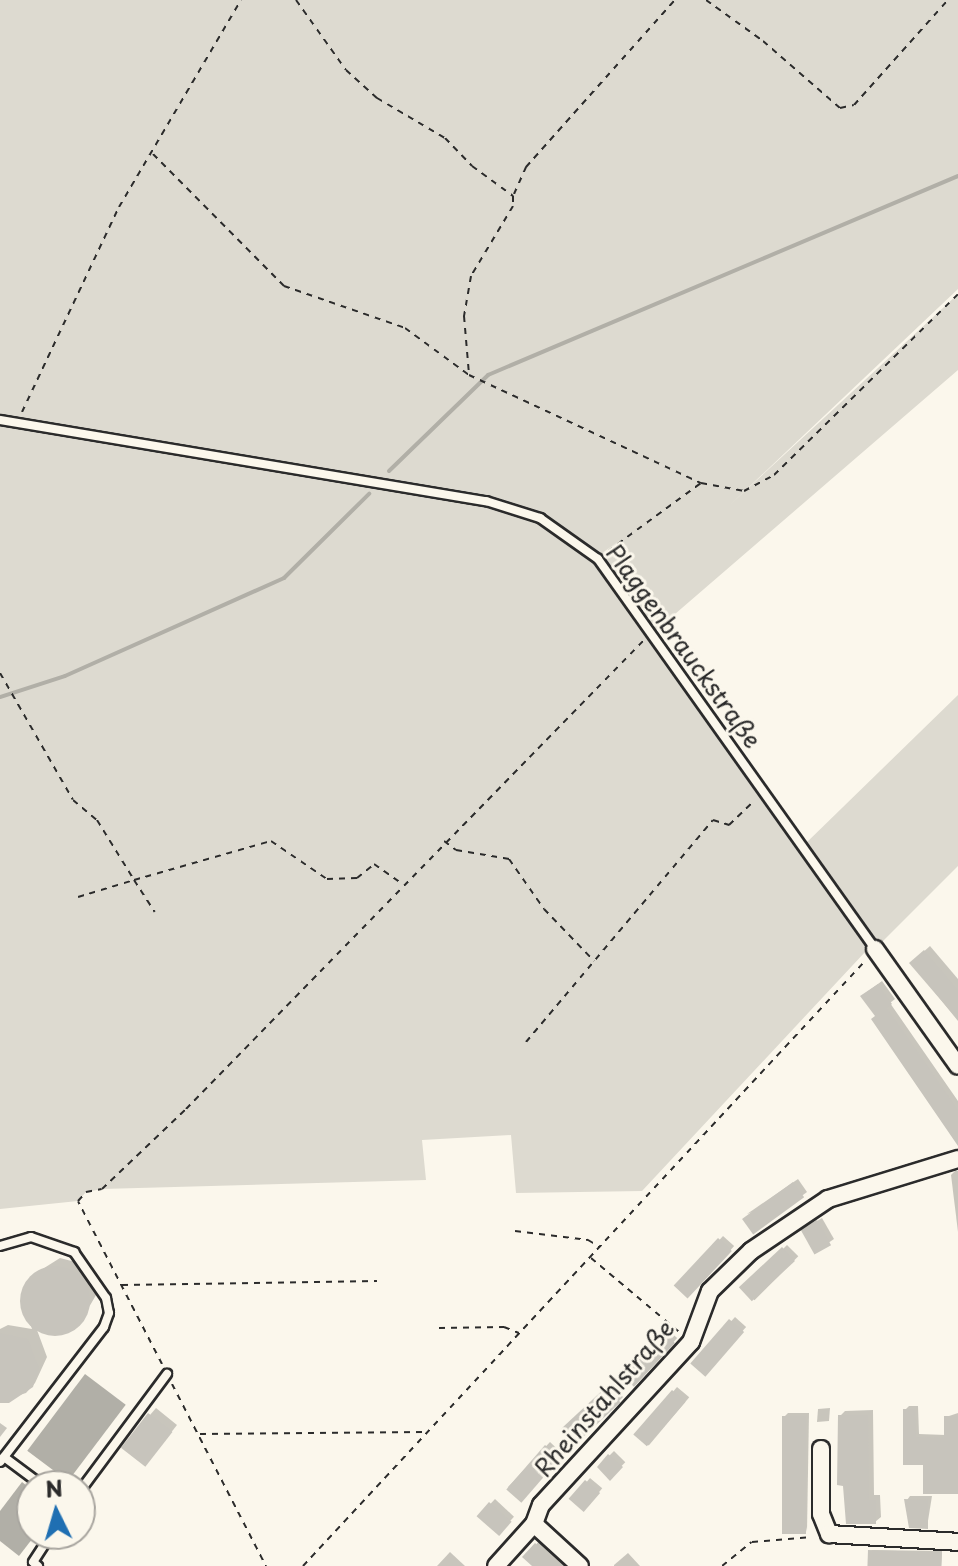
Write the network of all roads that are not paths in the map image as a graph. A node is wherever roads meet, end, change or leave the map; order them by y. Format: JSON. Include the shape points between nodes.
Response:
{"nodes":[{"id":1,"x":0,"y":420,"type":"edge"},
{"id":2,"x":875,"y":949,"type":"joint"},
{"id":3,"x":958,"y":1066,"type":"edge"},
{"id":4,"x":958,"y":1159,"type":"edge"},
{"id":5,"x":0,"y":1246,"type":"edge"},
{"id":6,"x":167,"y":1374,"type":"dead end"},
{"id":7,"x":821,"y":1449,"type":"dead end"},
{"id":8,"x":2,"y":1460,"type":"edge"},
{"id":9,"x":96,"y":1470,"type":"edge"},
{"id":10,"x":534,"y":1524,"type":"junction"},
{"id":11,"x":958,"y":1542,"type":"edge"},
{"id":12,"x":41,"y":1550,"type":"edge"},
{"id":13,"x":38,"y":1566,"type":"edge"},
{"id":14,"x":496,"y":1566,"type":"edge"},
{"id":15,"x":580,"y":1566,"type":"edge"}],
"edges":[{"from":1,"to":2,"type":"lane","name":"Plaggenbrauckstraße","via":[[486,501],[540,518],[598,559],[760,794]]},
{"from":2,"to":3,"type":"street","name":"Plaggenbrauckstraße"},
{"from":4,"to":10,"type":"street","name":"Rheinstahlstraße","via":[[867,1184],[794,1220],[710,1291],[691,1342],[541,1505]]},
{"from":5,"to":8,"type":"lane","via":[[31,1237],[74,1252],[106,1298],[109,1313],[104,1327]]},
{"from":6,"to":9,"type":"lane"},
{"from":7,"to":11,"type":"street","via":[[821,1514],[829,1534]]},
{"from":10,"to":14,"type":"street","name":"Rheinstahlstraße"},
{"from":10,"to":15,"type":"street"},
{"from":12,"to":13,"type":"lane","via":[[33,1562]]}]}
